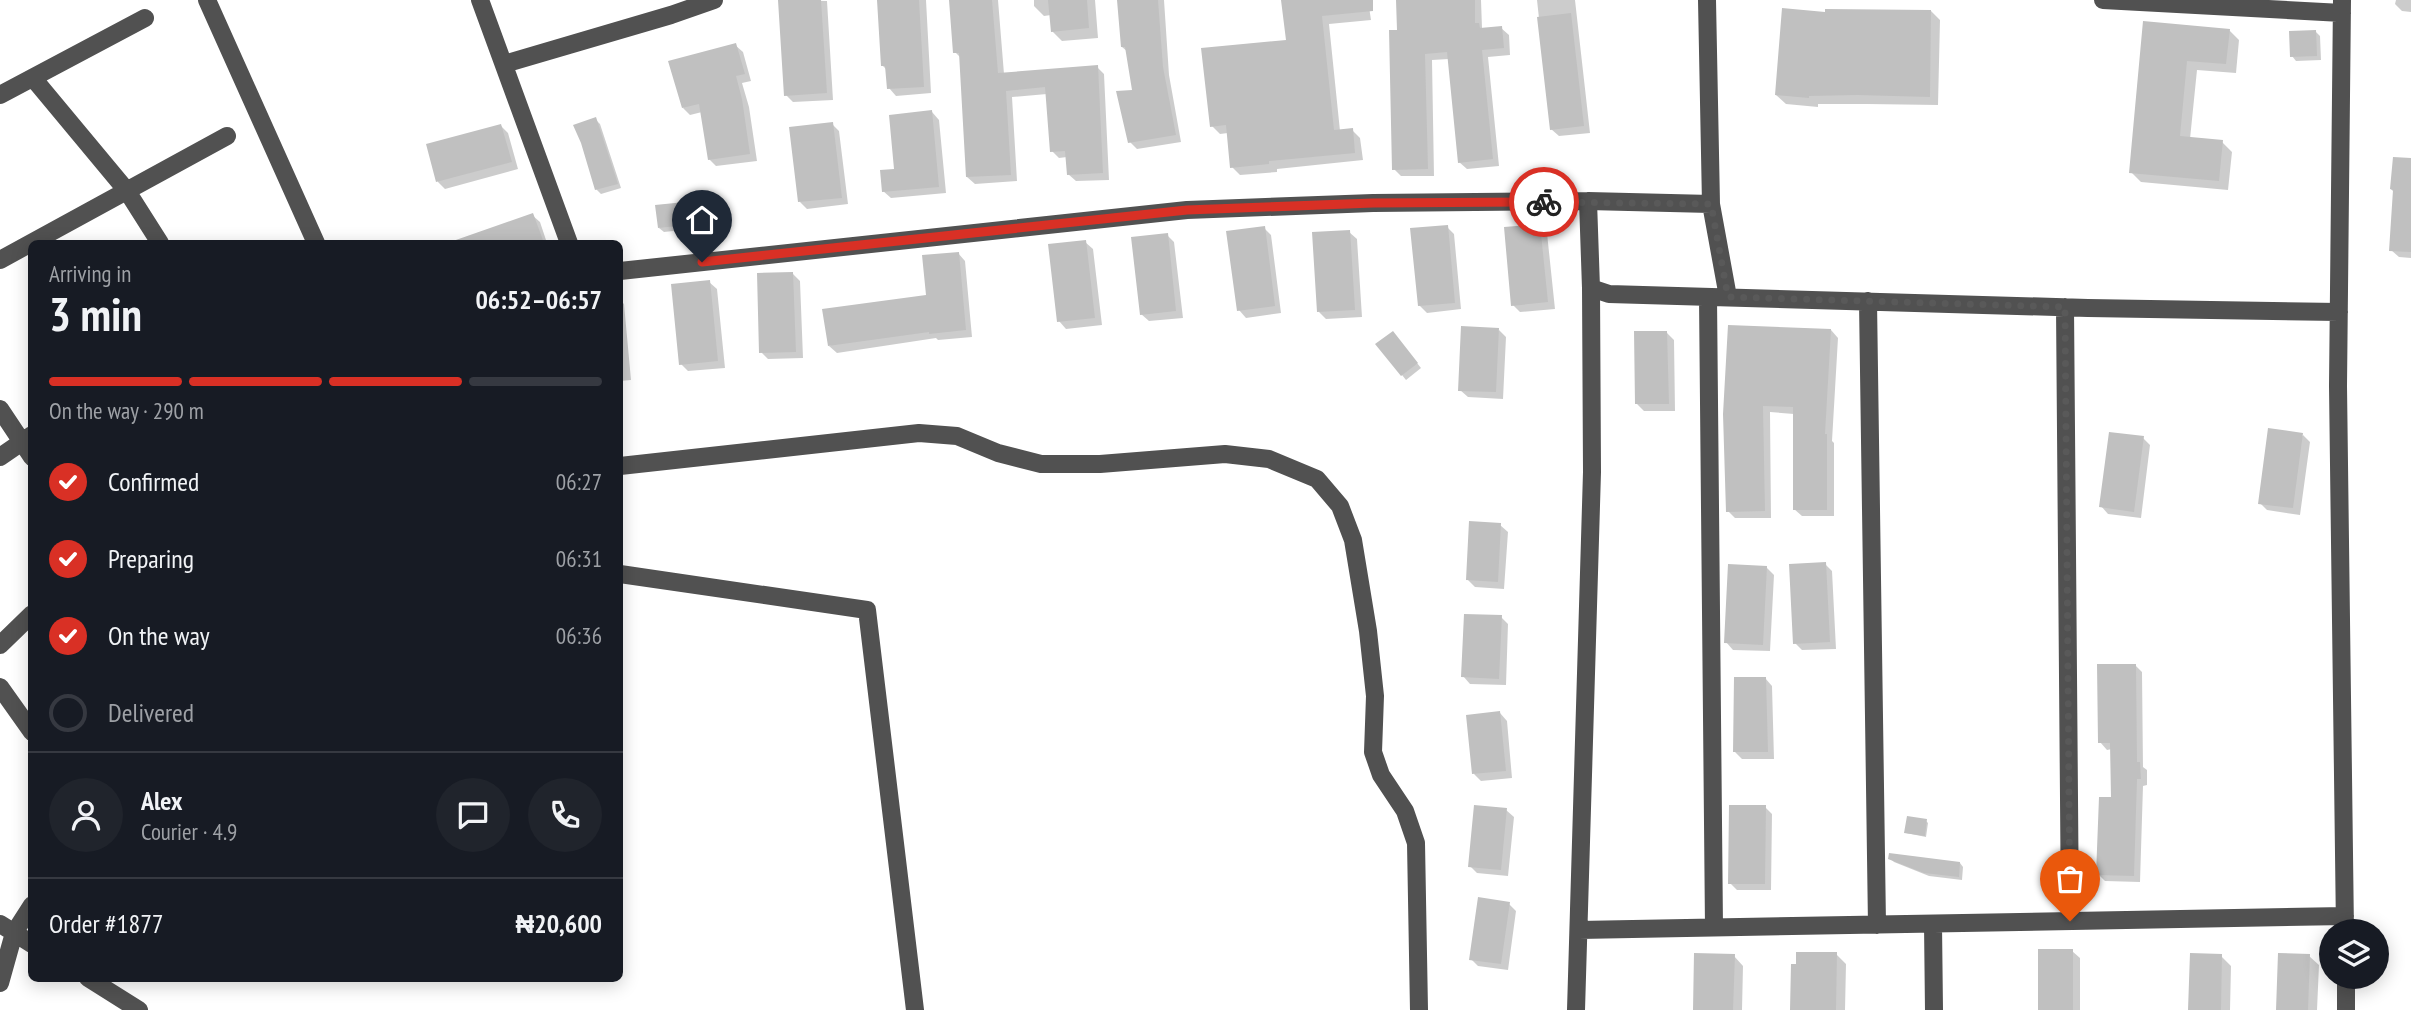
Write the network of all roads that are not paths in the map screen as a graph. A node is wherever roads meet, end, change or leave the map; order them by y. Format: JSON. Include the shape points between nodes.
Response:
{"nodes":[{"id":1,"x":207,"y":0,"type":"edge"},
{"id":2,"x":480,"y":0,"type":"edge"},
{"id":3,"x":714,"y":0,"type":"edge"},
{"id":4,"x":1707,"y":0,"type":"edge"},
{"id":5,"x":2103,"y":0,"type":"edge"},
{"id":6,"x":2342,"y":6,"type":"edge"},
{"id":7,"x":145,"y":18,"type":"dead end"},
{"id":8,"x":504,"y":64,"type":"junction"},
{"id":9,"x":33,"y":78,"type":"junction"},
{"id":10,"x":0,"y":95,"type":"edge"},
{"id":11,"x":227,"y":136,"type":"dead end"},
{"id":12,"x":127,"y":191,"type":"junction"},
{"id":13,"x":1588,"y":201,"type":"junction"},
{"id":14,"x":1711,"y":204,"type":"junction"},
{"id":15,"x":37,"y":240,"type":"edge"},
{"id":16,"x":158,"y":240,"type":"edge"},
{"id":17,"x":315,"y":240,"type":"edge"},
{"id":18,"x":568,"y":240,"type":"edge"},
{"id":19,"x":28,"y":245,"type":"edge"},
{"id":20,"x":0,"y":260,"type":"edge"},
{"id":21,"x":623,"y":271,"type":"edge"},
{"id":22,"x":1591,"y":288,"type":"junction"},
{"id":23,"x":1707,"y":297,"type":"junction"},
{"id":24,"x":1728,"y":297,"type":"junction"},
{"id":25,"x":1868,"y":301,"type":"junction"},
{"id":26,"x":2065,"y":307,"type":"junction"},
{"id":27,"x":2339,"y":312,"type":"junction"},
{"id":28,"x":0,"y":410,"type":"edge"},
{"id":29,"x":28,"y":445,"type":"edge"},
{"id":30,"x":0,"y":457,"type":"edge"},
{"id":31,"x":623,"y":466,"type":"edge"},
{"id":32,"x":623,"y":574,"type":"edge"},
{"id":33,"x":28,"y":618,"type":"edge"},
{"id":34,"x":0,"y":645,"type":"edge"},
{"id":35,"x":0,"y":687,"type":"edge"},
{"id":36,"x":28,"y":726,"type":"edge"},
{"id":37,"x":28,"y":909,"type":"edge"},
{"id":38,"x":2345,"y":919,"type":"edge"},
{"id":39,"x":2070,"y":921,"type":"junction"},
{"id":40,"x":1933,"y":924,"type":"junction"},
{"id":41,"x":2319,"y":924,"type":"edge"},
{"id":42,"x":1877,"y":925,"type":"junction"},
{"id":43,"x":1714,"y":927,"type":"junction"},
{"id":44,"x":7,"y":929,"type":"edge"},
{"id":45,"x":1579,"y":930,"type":"junction"},
{"id":46,"x":28,"y":942,"type":"edge"},
{"id":47,"x":0,"y":982,"type":"edge"},
{"id":48,"x":94,"y":982,"type":"edge"},
{"id":49,"x":2346,"y":989,"type":"edge"},
{"id":50,"x":139,"y":1010,"type":"edge"},
{"id":51,"x":915,"y":1010,"type":"edge"},
{"id":52,"x":1419,"y":1010,"type":"edge"},
{"id":53,"x":1576,"y":1010,"type":"edge"},
{"id":54,"x":1934,"y":1010,"type":"edge"},
{"id":55,"x":2346,"y":1010,"type":"edge"}],
"edges":[{"from":1,"to":17,"type":"street"},
{"from":2,"to":8,"type":"street"},
{"from":3,"to":8,"type":"street"},
{"from":4,"to":14,"type":"street"},
{"from":5,"to":6,"type":"street"},
{"from":6,"to":27,"type":"street"},
{"from":7,"to":9,"type":"street"},
{"from":8,"to":18,"type":"street"},
{"from":9,"to":10,"type":"street"},
{"from":9,"to":12,"type":"street"},
{"from":11,"to":12,"type":"street"},
{"from":12,"to":15,"type":"street"},
{"from":12,"to":16,"type":"street"},
{"from":13,"to":14,"type":"street"},
{"from":13,"to":21,"type":"street","via":[[1187,210]]},
{"from":13,"to":22,"type":"street"},
{"from":14,"to":24,"type":"street"},
{"from":19,"to":20,"type":"street"},
{"from":22,"to":23,"type":"street","via":[[1609,294]]},
{"from":22,"to":45,"type":"street","via":[[1592,472]]},
{"from":23,"to":24,"type":"street"},
{"from":23,"to":43,"type":"street"},
{"from":24,"to":25,"type":"street"},
{"from":25,"to":26,"type":"street"},
{"from":25,"to":42,"type":"street"},
{"from":26,"to":27,"type":"street"},
{"from":26,"to":39,"type":"street"},
{"from":27,"to":38,"type":"street"},
{"from":28,"to":29,"type":"street"},
{"from":29,"to":30,"type":"street"},
{"from":31,"to":52,"type":"street","via":[[919,433],[957,436],[1041,464],[1225,454],[1269,459],[1317,480],[1340,506],[1353,540],[1375,695],[1373,752],[1381,775],[1405,811],[1416,843]]},
{"from":32,"to":51,"type":"street","via":[[867,610]]},
{"from":33,"to":34,"type":"street"},
{"from":35,"to":36,"type":"street"},
{"from":37,"to":44,"type":"street"},
{"from":39,"to":40,"type":"street"},
{"from":39,"to":41,"type":"street"},
{"from":40,"to":42,"type":"street"},
{"from":40,"to":54,"type":"street"},
{"from":42,"to":43,"type":"street"},
{"from":43,"to":45,"type":"street"},
{"from":44,"to":46,"type":"street"},
{"from":44,"to":47,"type":"street"},
{"from":45,"to":53,"type":"street"},
{"from":48,"to":50,"type":"street"},
{"from":49,"to":55,"type":"street"}]}
